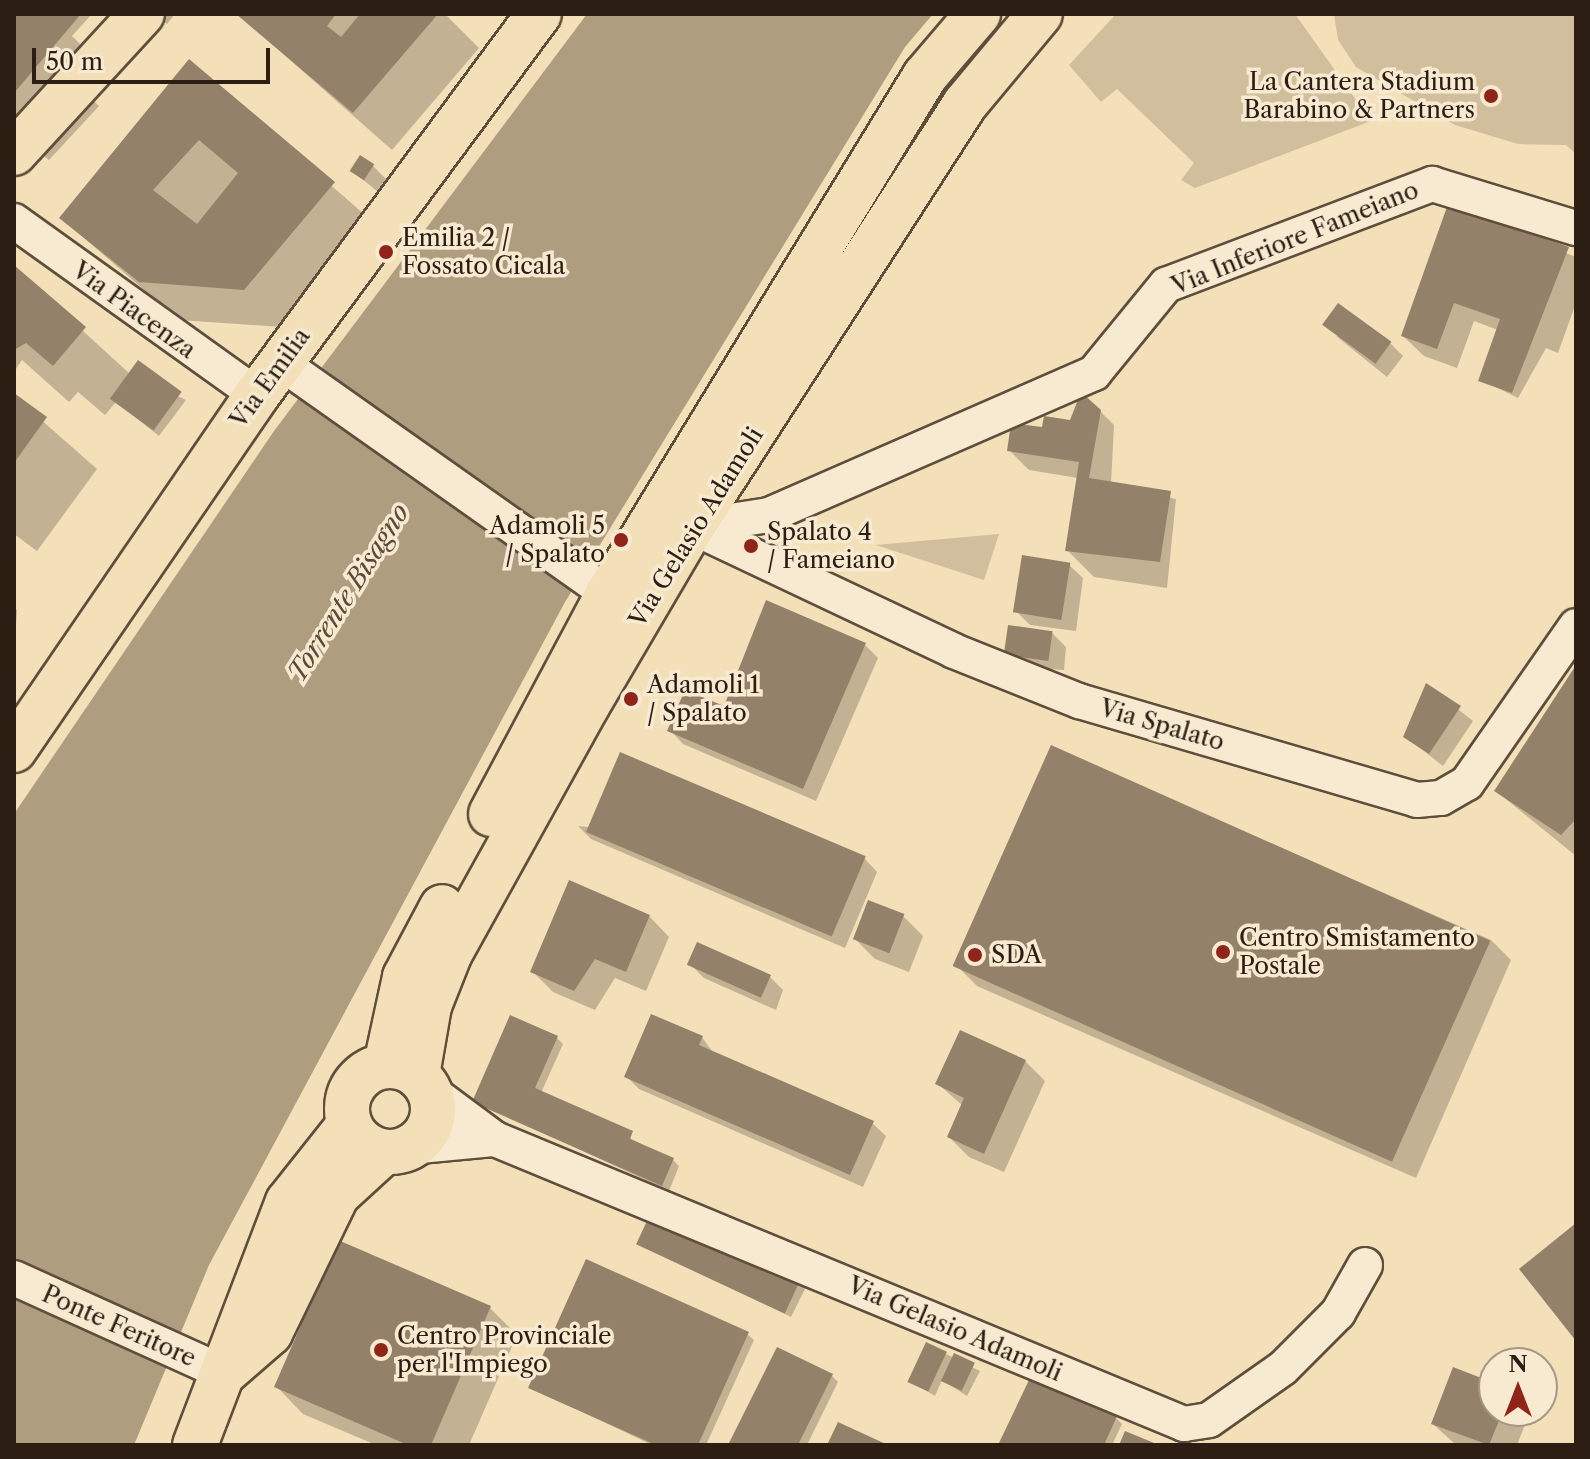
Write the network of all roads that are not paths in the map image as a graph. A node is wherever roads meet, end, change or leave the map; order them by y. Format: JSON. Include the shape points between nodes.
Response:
{"nodes":[{"id":1,"x":142,"y":14,"type":"edge"},
{"id":2,"x":539,"y":14,"type":"edge"},
{"id":3,"x":978,"y":14,"type":"edge"},
{"id":4,"x":1040,"y":14,"type":"edge"},
{"id":5,"x":14,"y":153,"type":"edge"},
{"id":6,"x":14,"y":221,"type":"edge"},
{"id":7,"x":1576,"y":228,"type":"edge"},
{"id":8,"x":283,"y":381,"type":"junction"},
{"id":9,"x":692,"y":527,"type":"junction"},
{"id":10,"x":598,"y":588,"type":"junction"},
{"id":11,"x":1576,"y":626,"type":"edge"},
{"id":12,"x":14,"y":750,"type":"edge"},
{"id":13,"x":411,"y":1077,"type":"junction"},
{"id":14,"x":349,"y":1125,"type":"junction"},
{"id":15,"x":495,"y":1139,"type":"junction"},
{"id":16,"x":397,"y":1150,"type":"junction"},
{"id":17,"x":1365,"y":1265,"type":"dead end"},
{"id":18,"x":14,"y":1278,"type":"edge"},
{"id":19,"x":224,"y":1373,"type":"junction"},
{"id":20,"x":195,"y":1445,"type":"edge"}],
"edges":[{"from":1,"to":5,"type":"main road"},
{"from":2,"to":8,"type":"main road","name":"Via Emilia"},
{"from":3,"to":10,"type":"main road","name":"Via Gelasio Adamoli","via":[[925,76]]},
{"from":4,"to":9,"type":"main road","name":"Via Gelasio Adamoli","via":[[965,104]]},
{"from":6,"to":8,"type":"street","name":"Via Piacenza"},
{"from":7,"to":9,"type":"street","name":"Via Inferiore Fameiano","via":[[1432,184],[1166,285],[1094,373],[769,515]]},
{"from":8,"to":10,"type":"street","name":"Via Piacenza"},
{"from":8,"to":12,"type":"main road","name":"Via Emilia"},
{"from":9,"to":11,"type":"street","name":"Via Spalato","via":[[954,651],[1079,701],[1417,800],[1441,798],[1467,783]]},
{"from":9,"to":13,"type":"main road","name":"Via Gelasio Adamoli","via":[[450,953],[429,1006]]},
{"from":10,"to":13,"type":"main road","name":"Via Gelasio Adamoli","via":[[405,977]]},
{"from":13,"to":14,"type":"main road","via":[[369,1070],[350,1091]]},
{"from":13,"to":15,"type":"street","name":"Via Gelasio Adamoli"},
{"from":13,"to":16,"type":"main road","name":"Via Gelasio Adamoli","via":[[432,1120]]},
{"from":14,"to":16,"type":"main road","via":[[360,1141]]},
{"from":14,"to":19,"type":"main road","via":[[288,1202]]},
{"from":15,"to":16,"type":"street","name":"Via Gelasio Adamoli"},
{"from":15,"to":17,"type":"street","name":"Via Gelasio Adamoli","via":[[1184,1424],[1209,1420],[1283,1368],[1338,1313]]},
{"from":16,"to":19,"type":"main road","name":"Via Gelasio Adamoli","via":[[337,1195],[270,1333]]},
{"from":18,"to":19,"type":"street","name":"Ponte Feritore"},
{"from":19,"to":20,"type":"main road"}]}
